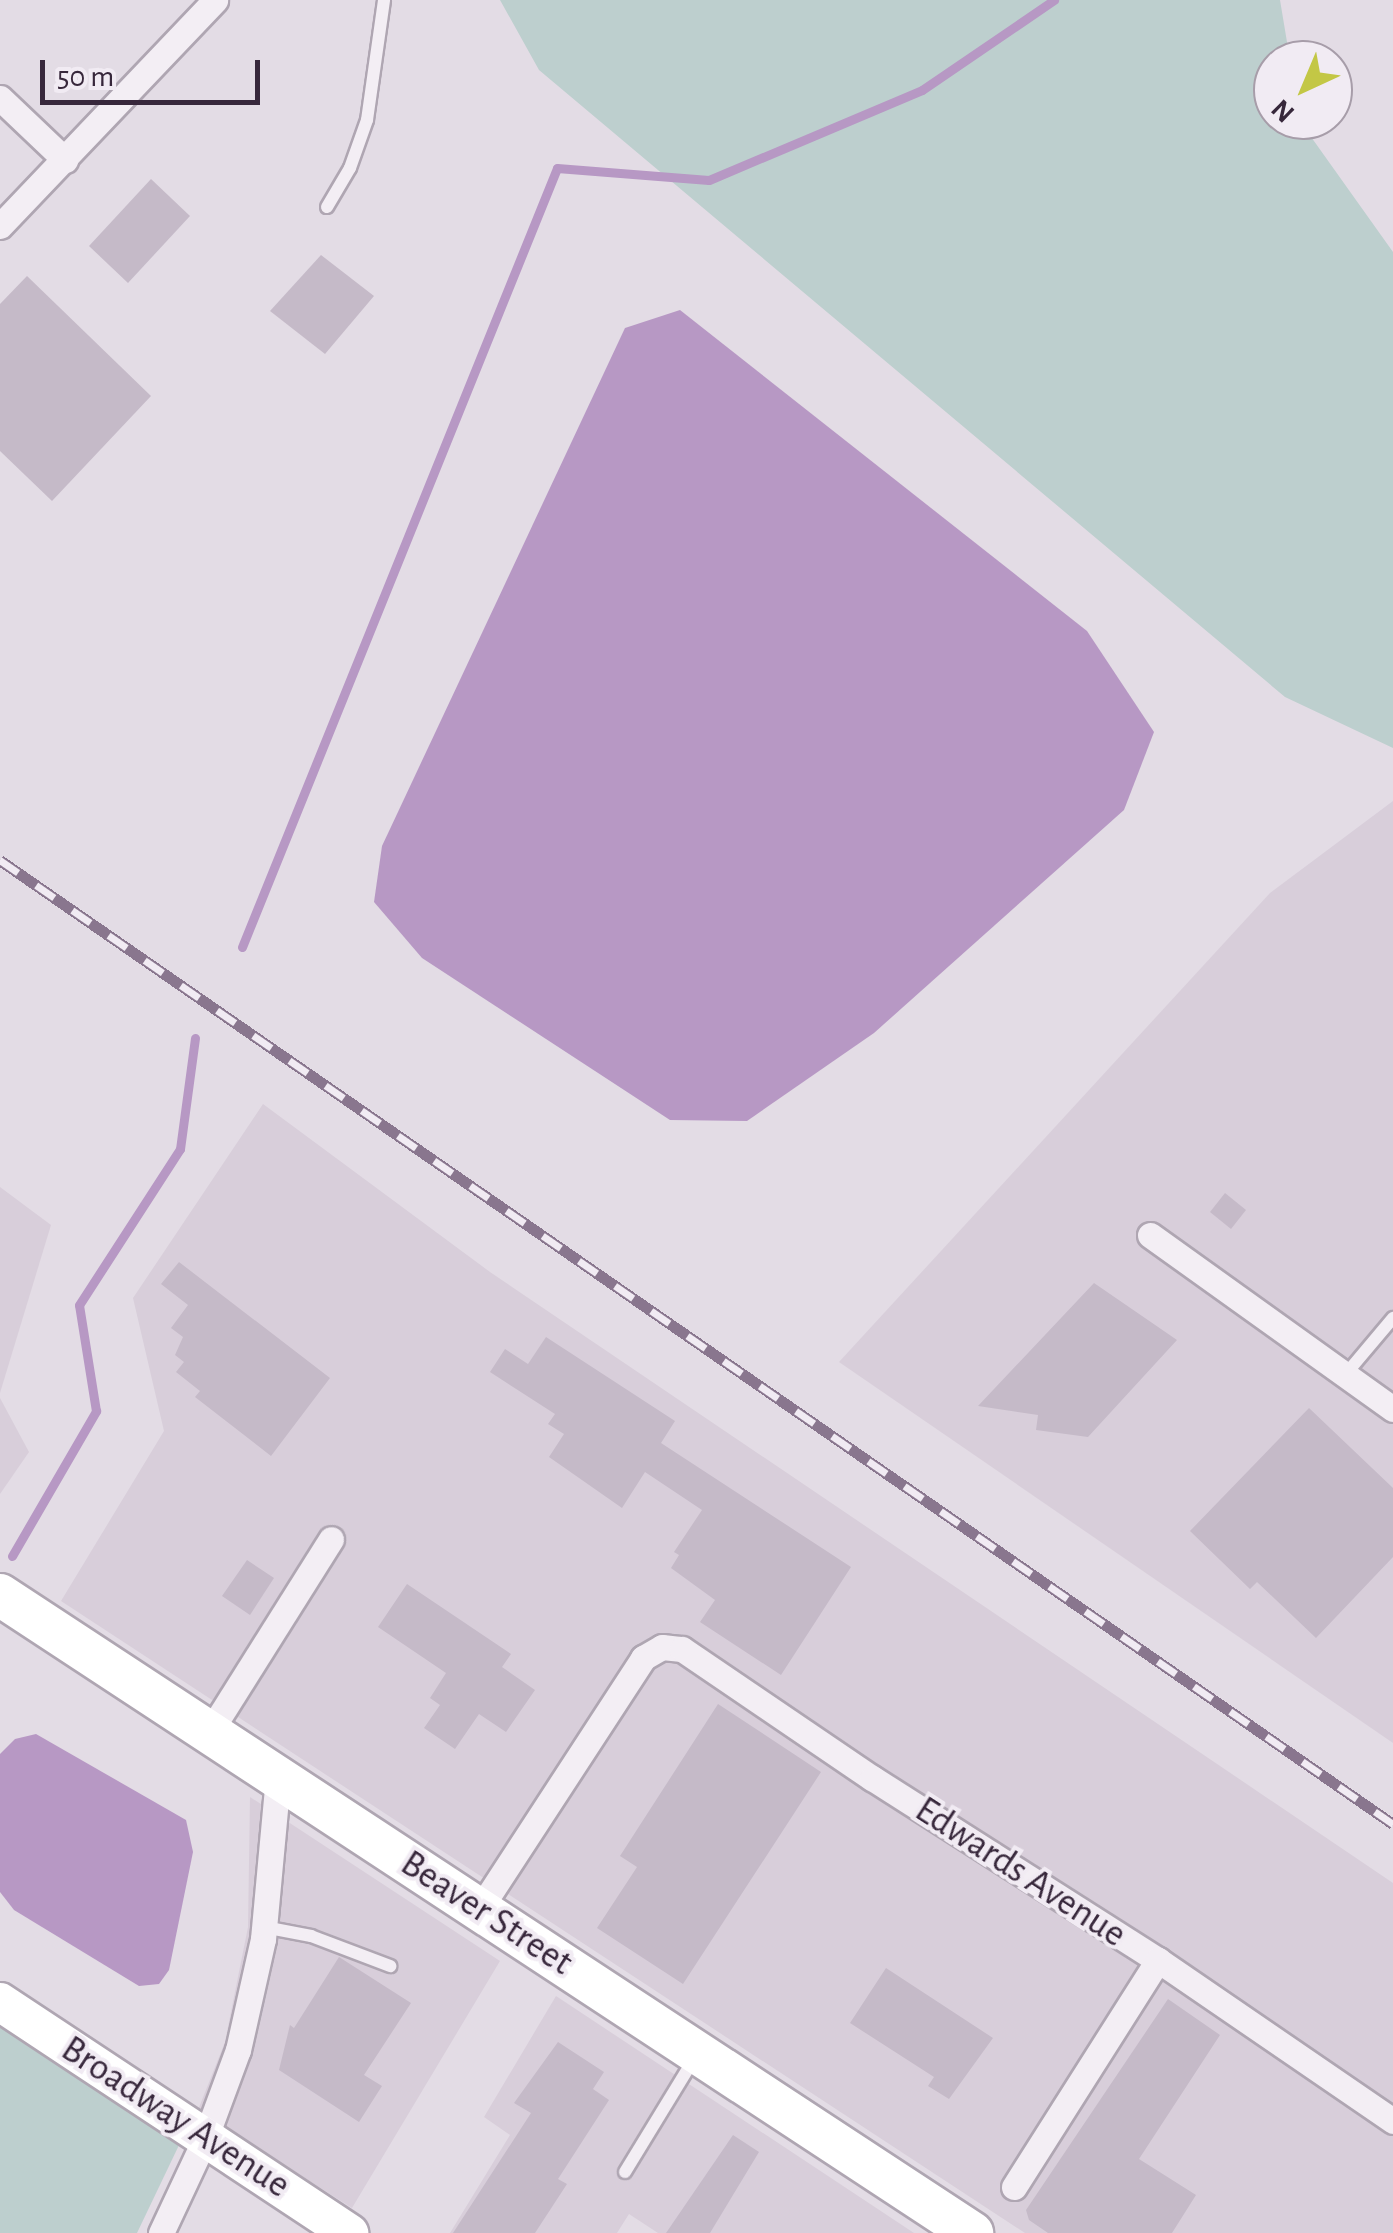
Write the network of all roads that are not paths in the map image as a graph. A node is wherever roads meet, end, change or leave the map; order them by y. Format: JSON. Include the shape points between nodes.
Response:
{"nodes":[{"id":1,"x":215,"y":0,"type":"edge"},
{"id":2,"x":384,"y":0,"type":"edge"},
{"id":3,"x":0,"y":98,"type":"edge"},
{"id":4,"x":66,"y":160,"type":"junction"},
{"id":5,"x":327,"y":207,"type":"dead end"},
{"id":6,"x":0,"y":226,"type":"edge"},
{"id":7,"x":1150,"y":1235,"type":"dead end"},
{"id":8,"x":1393,"y":1318,"type":"edge"},
{"id":9,"x":1345,"y":1374,"type":"junction"},
{"id":10,"x":1393,"y":1409,"type":"edge"},
{"id":11,"x":331,"y":1538,"type":"dead end"},
{"id":12,"x":0,"y":1595,"type":"edge"},
{"id":13,"x":209,"y":1733,"type":"junction"},
{"id":14,"x":278,"y":1777,"type":"junction"},
{"id":15,"x":479,"y":1910,"type":"junction"},
{"id":16,"x":264,"y":1926,"type":"junction"},
{"id":17,"x":1158,"y":1960,"type":"junction"},
{"id":18,"x":390,"y":1966,"type":"dead end"},
{"id":19,"x":0,"y":2002,"type":"edge"},
{"id":20,"x":698,"y":2053,"type":"junction"},
{"id":21,"x":1393,"y":2120,"type":"edge"},
{"id":22,"x":205,"y":2138,"type":"junction"},
{"id":23,"x":625,"y":2172,"type":"dead end"},
{"id":24,"x":1014,"y":2187,"type":"dead end"},
{"id":25,"x":161,"y":2233,"type":"edge"},
{"id":26,"x":349,"y":2233,"type":"edge"},
{"id":27,"x":972,"y":2233,"type":"edge"}],
"edges":[{"from":1,"to":4,"type":"street"},
{"from":2,"to":5,"type":"lane","via":[[368,120]]},
{"from":3,"to":4,"type":"street"},
{"from":4,"to":6,"type":"street"},
{"from":7,"to":9,"type":"street"},
{"from":8,"to":9,"type":"lane"},
{"from":9,"to":10,"type":"street"},
{"from":11,"to":13,"type":"street"},
{"from":12,"to":13,"type":"main road","name":"Beaver Street"},
{"from":13,"to":14,"type":"main road","name":"Beaver Street"},
{"from":14,"to":15,"type":"main road","name":"Beaver Street"},
{"from":14,"to":16,"type":"street"},
{"from":15,"to":17,"type":"street","name":"Edwards Avenue","via":[[643,1658],[662,1647],[682,1649]]},
{"from":15,"to":20,"type":"main road","name":"Beaver Street"},
{"from":16,"to":18,"type":"lane"},
{"from":16,"to":22,"type":"street","via":[[238,2050]]},
{"from":17,"to":21,"type":"street","name":"Edwards Avenue"},
{"from":17,"to":24,"type":"street"},
{"from":19,"to":22,"type":"street","name":"Broadway Avenue"},
{"from":20,"to":23,"type":"lane"},
{"from":20,"to":27,"type":"main road","name":"Beaver Street"},
{"from":22,"to":25,"type":"street"},
{"from":22,"to":26,"type":"street","name":"Broadway Avenue"}]}
